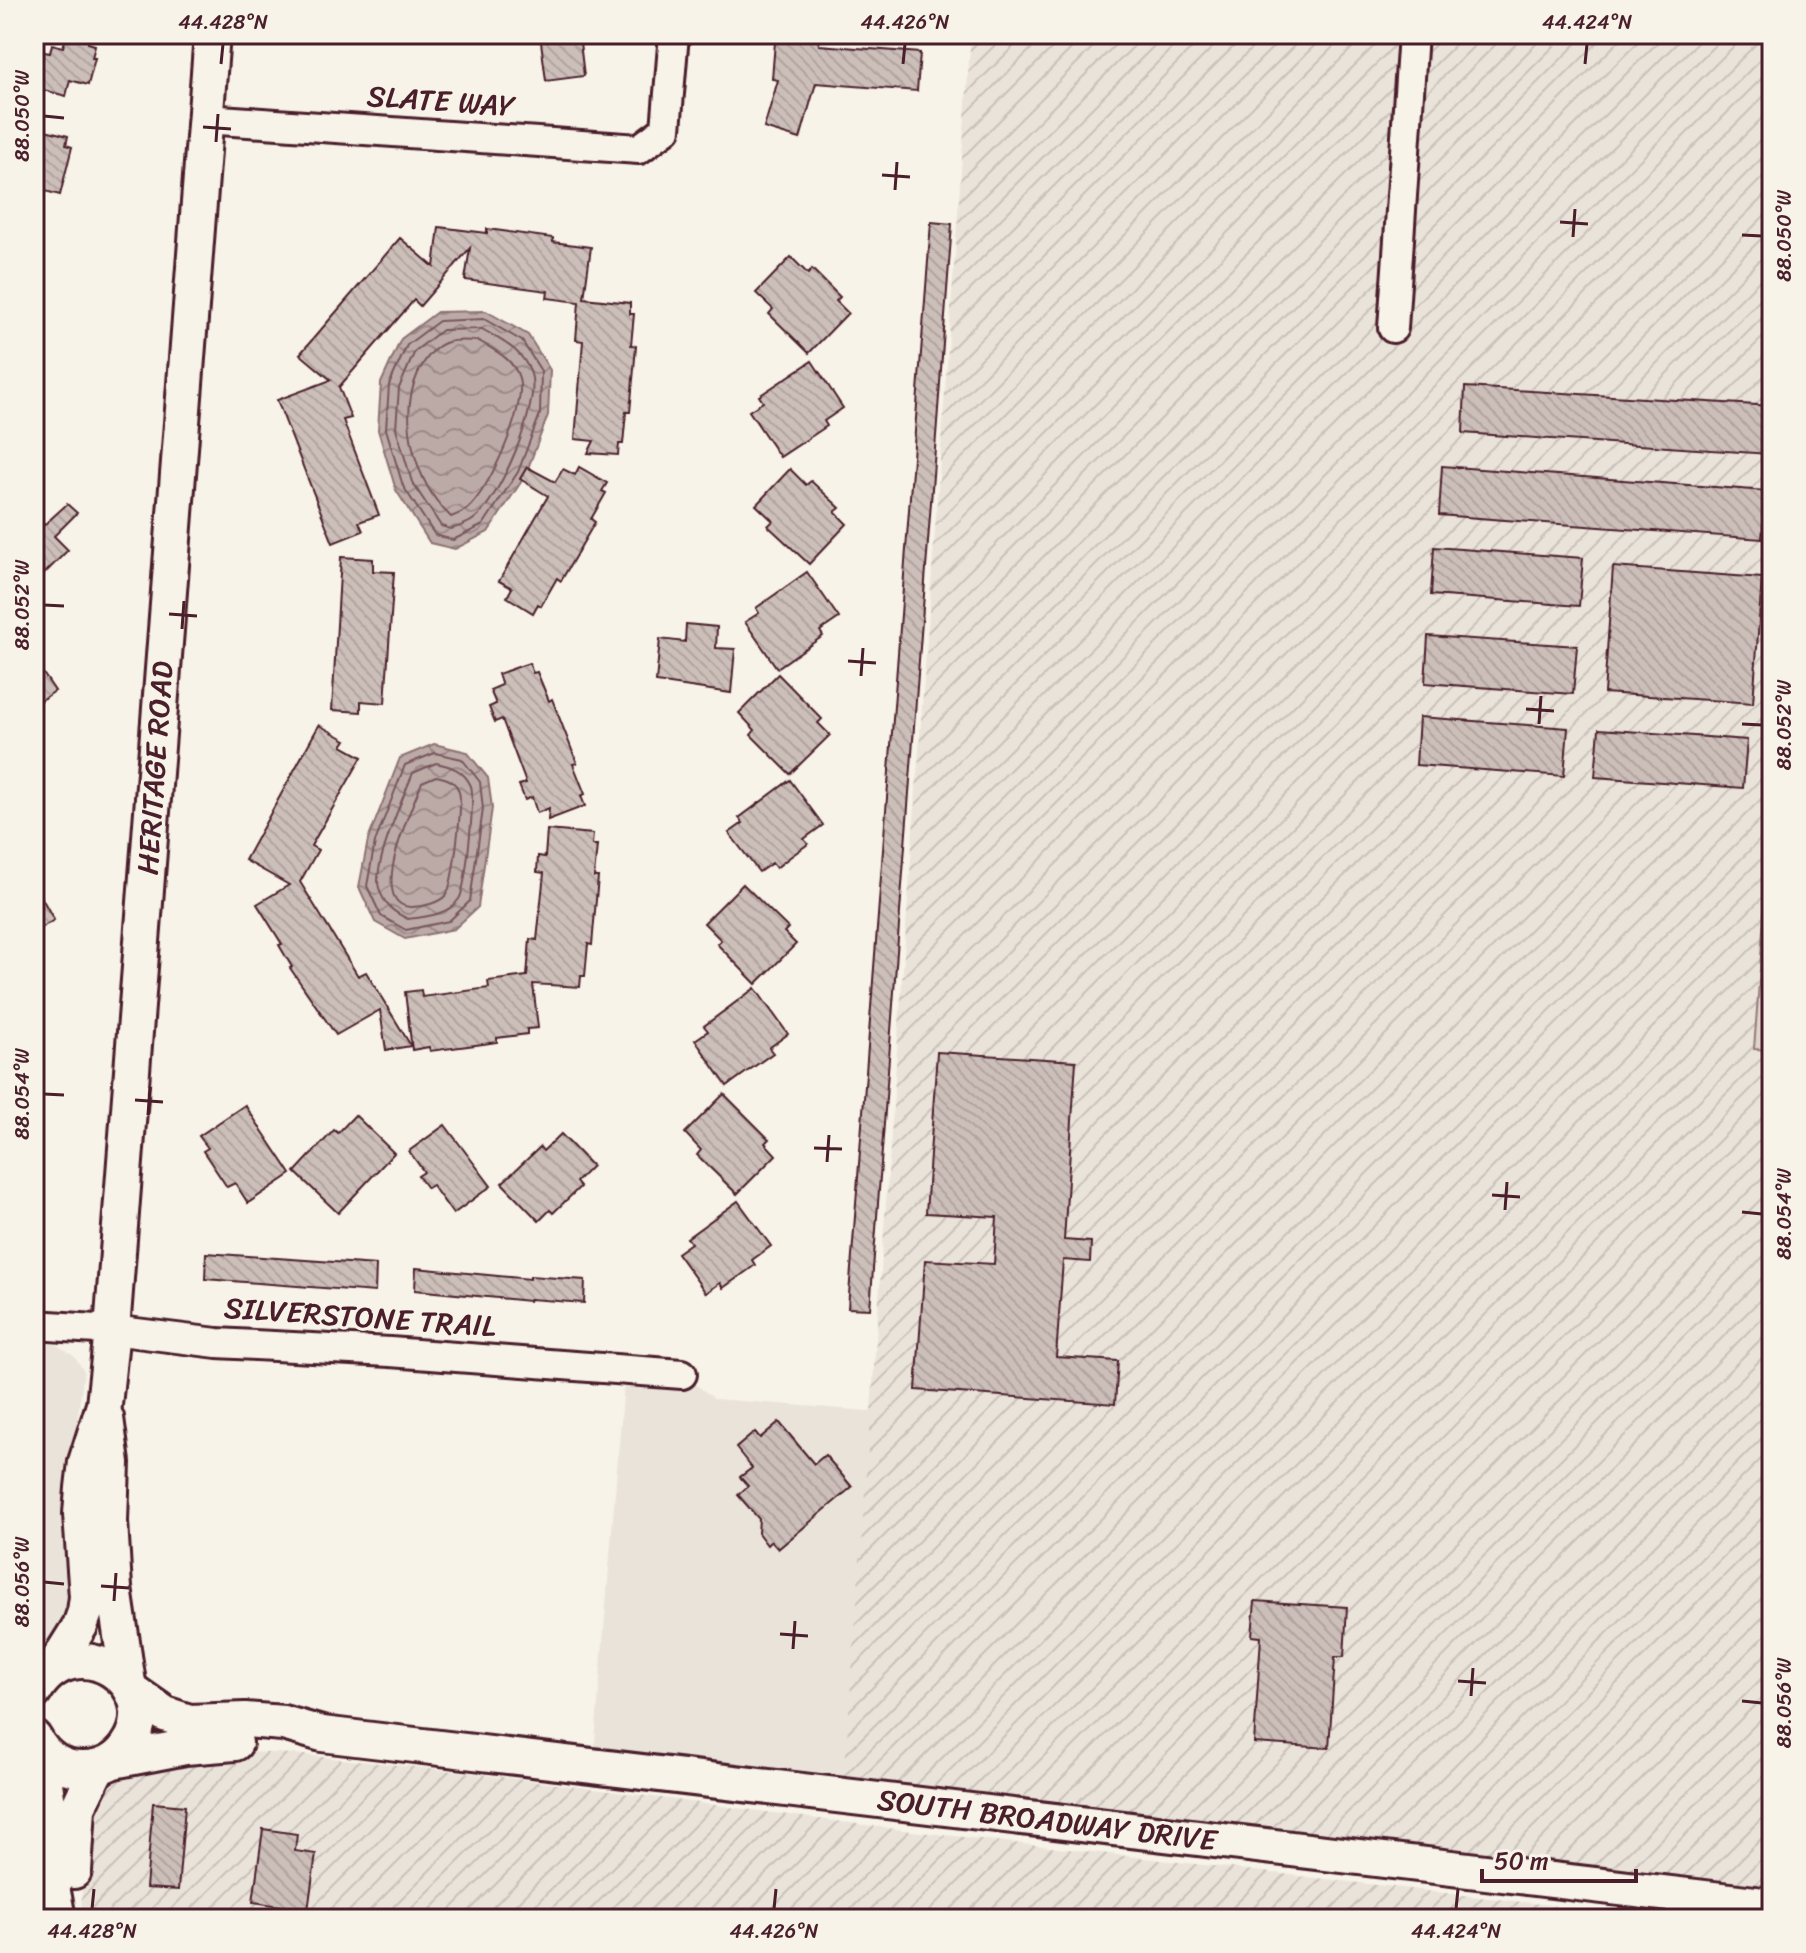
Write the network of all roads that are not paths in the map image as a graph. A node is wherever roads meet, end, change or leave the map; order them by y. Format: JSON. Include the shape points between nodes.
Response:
{"nodes":[{"id":1,"x":212,"y":34,"type":"edge"},
{"id":2,"x":674,"y":34,"type":"edge"},
{"id":3,"x":1413,"y":34,"type":"edge"},
{"id":4,"x":205,"y":119,"type":"junction"},
{"id":5,"x":1393,"y":328,"type":"dead end"},
{"id":6,"x":34,"y":1325,"type":"edge"},
{"id":7,"x":112,"y":1330,"type":"junction"},
{"id":8,"x":682,"y":1374,"type":"dead end"},
{"id":9,"x":104,"y":1405,"type":"junction"},
{"id":10,"x":42,"y":1678,"type":"edge"},
{"id":11,"x":130,"y":1687,"type":"junction"},
{"id":12,"x":322,"y":1734,"type":"junction"},
{"id":13,"x":36,"y":1742,"type":"edge"},
{"id":14,"x":105,"y":1764,"type":"junction"},
{"id":15,"x":1772,"y":1906,"type":"edge"},
{"id":16,"x":58,"y":1919,"type":"edge"},
{"id":17,"x":69,"y":1919,"type":"edge"}],
"edges":[{"from":1,"to":4,"type":"main road","name":"HERITAGE ROAD"},
{"from":2,"to":4,"type":"street","name":"SLATE WAY","via":[[666,129],[639,149]]},
{"from":3,"to":5,"type":"street"},
{"from":4,"to":7,"type":"main road","name":"HERITAGE ROAD"},
{"from":6,"to":7,"type":"street","name":"SILVERSTONE TRAIL"},
{"from":7,"to":8,"type":"street","name":"SILVERSTONE TRAIL","via":[[217,1343]]},
{"from":7,"to":9,"type":"main road","name":"HERITAGE ROAD"},
{"from":9,"to":10,"type":"main road","name":"HERITAGE ROAD","via":[[83,1488],[85,1612]]},
{"from":9,"to":11,"type":"main road","name":"HERITAGE ROAD","via":[[112,1463],[114,1588]]},
{"from":10,"to":11,"type":"main road","name":"SOUTH BROADWAY DRIVE","via":[[77,1661],[93,1661],[109,1667]]},
{"from":11,"to":12,"type":"main road","name":"SOUTH BROADWAY DRIVE","via":[[165,1714],[189,1722],[283,1723]]},
{"from":11,"to":14,"type":"main road","name":"HERITAGE ROAD","via":[[137,1707],[135,1731],[128,1745]]},
{"from":12,"to":14,"type":"main road","name":"SOUTH BROADWAY DRIVE","via":[[283,1744],[201,1745]]},
{"from":12,"to":15,"type":"main road","name":"SOUTH BROADWAY DRIVE"},
{"from":13,"to":14,"type":"main road","name":"SOUTH BROADWAY DRIVE","via":[[66,1767],[81,1770]]},
{"from":13,"to":16,"type":"main road","via":[[51,1825]]},
{"from":14,"to":17,"type":"main road","via":[[78,1808]]}]}
